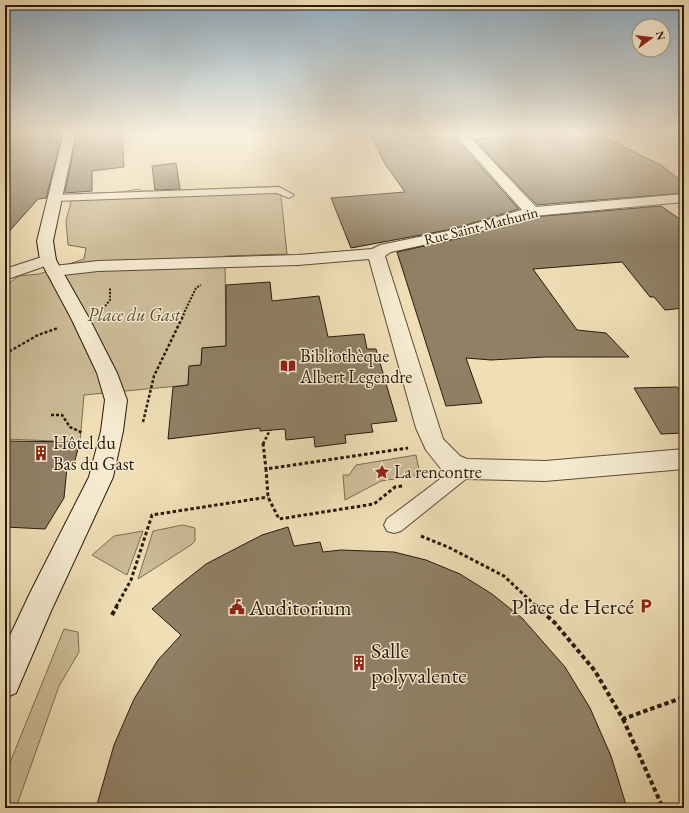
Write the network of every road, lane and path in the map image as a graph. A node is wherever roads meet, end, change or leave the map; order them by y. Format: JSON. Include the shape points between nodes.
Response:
{"nodes":[{"id":1,"x":61,"y":170,"type":"edge"},
{"id":2,"x":494,"y":170,"type":"edge"},
{"id":3,"x":289,"y":195,"type":"dead end"},
{"id":4,"x":55,"y":198,"type":"junction"},
{"id":5,"x":684,"y":198,"type":"edge"},
{"id":6,"x":532,"y":212,"type":"junction"},
{"id":7,"x":376,"y":254,"type":"junction"},
{"id":8,"x":51,"y":265,"type":"junction"},
{"id":9,"x":5,"y":275,"type":"edge"},
{"id":10,"x":204,"y":282,"type":"dead end"},
{"id":11,"x":63,"y":326,"type":"dead end"},
{"id":12,"x":5,"y":354,"type":"edge"},
{"id":13,"x":51,"y":415,"type":"dead end"},
{"id":14,"x":142,"y":424,"type":"dead end"},
{"id":15,"x":270,"y":430,"type":"dead end"},
{"id":16,"x":85,"y":434,"type":"dead end"},
{"id":17,"x":434,"y":444,"type":"junction"},
{"id":18,"x":684,"y":459,"type":"edge"},
{"id":19,"x":266,"y":469,"type":"junction"},
{"id":20,"x":466,"y":469,"type":"junction"},
{"id":21,"x":407,"y":485,"type":"dead end"},
{"id":22,"x":268,"y":497,"type":"junction"},
{"id":23,"x":374,"y":504,"type":"junction"},
{"id":24,"x":394,"y":525,"type":"junction"},
{"id":25,"x":112,"y":615,"type":"dead end"},
{"id":26,"x":5,"y":682,"type":"edge"},
{"id":27,"x":684,"y":697,"type":"edge"},
{"id":28,"x":623,"y":719,"type":"junction"},
{"id":29,"x":664,"y":808,"type":"edge"}],
"edges":[{"from":1,"to":4,"type":"street"},
{"from":2,"to":6,"type":"street"},
{"from":3,"to":4,"type":"lane","via":[[279,190]]},
{"from":4,"to":8,"type":"street","via":[[45,241]]},
{"from":5,"to":6,"type":"street","name":"Rue Saint-Mathurin"},
{"from":6,"to":7,"type":"street","name":"Rue Saint-Mathurin","via":[[455,234],[386,248]]},
{"from":7,"to":8,"type":"street","via":[[298,260]]},
{"from":7,"to":17,"type":"street","via":[[427,428]]},
{"from":8,"to":9,"type":"street"},
{"from":8,"to":26,"type":"street","via":[[107,373],[116,400],[101,477]]},
{"from":10,"to":14,"type":"path","via":[[196,288],[154,376]]},
{"from":11,"to":12,"type":"path","via":[[38,334]]},
{"from":13,"to":16,"type":"path","via":[[62,415],[70,427]]},
{"from":15,"to":19,"type":"path","via":[[263,441]]},
{"from":17,"to":19,"type":"path"},
{"from":17,"to":20,"type":"street","via":[[451,463]]},
{"from":18,"to":20,"type":"street","via":[[545,471]]},
{"from":19,"to":22,"type":"path"},
{"from":20,"to":24,"type":"lane"},
{"from":21,"to":23,"type":"path","via":[[395,487]]},
{"from":22,"to":23,"type":"path","via":[[278,519]]},
{"from":22,"to":25,"type":"path","via":[[152,514],[132,580]]},
{"from":23,"to":24,"type":"path"},
{"from":24,"to":28,"type":"path","via":[[448,546],[504,576],[555,623],[595,671]]},
{"from":27,"to":28,"type":"path"},
{"from":28,"to":29,"type":"path"}]}
